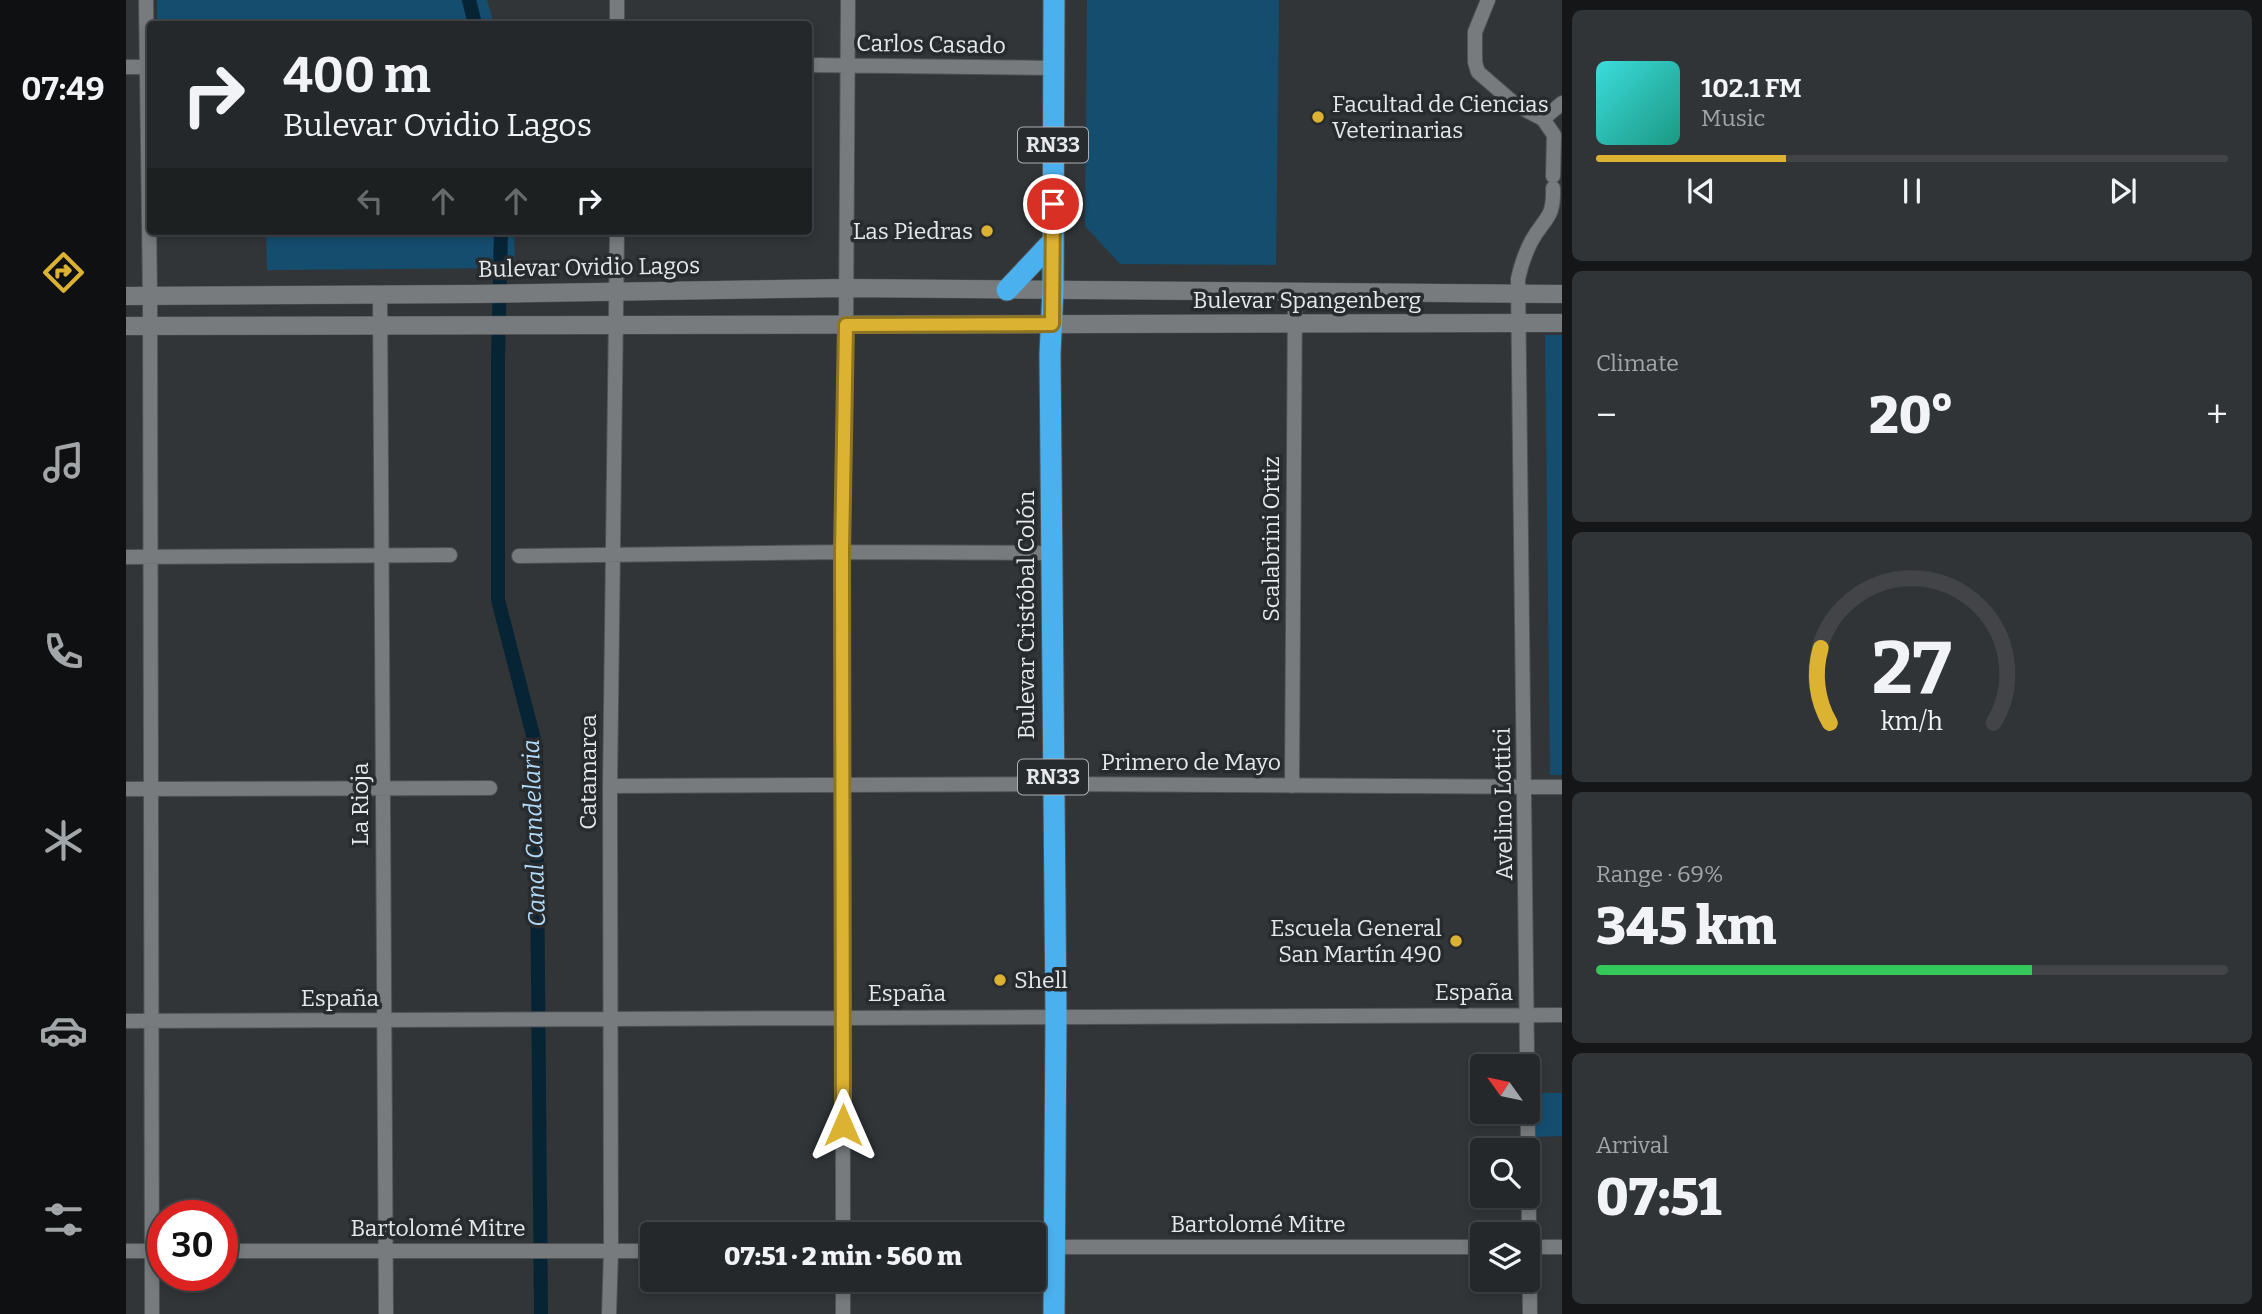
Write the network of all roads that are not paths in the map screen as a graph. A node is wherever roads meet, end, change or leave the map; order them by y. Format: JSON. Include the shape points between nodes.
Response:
{"nodes":[{"id":1,"x":146,"y":0,"type":"edge"},
{"id":2,"x":617,"y":0,"type":"edge"},
{"id":3,"x":848,"y":0,"type":"edge"},
{"id":4,"x":1054,"y":0,"type":"edge"},
{"id":5,"x":1488,"y":0,"type":"edge"},
{"id":6,"x":617,"y":21,"type":"edge"},
{"id":7,"x":147,"y":34,"type":"edge"},
{"id":8,"x":812,"y":65,"type":"edge"},
{"id":9,"x":848,"y":66,"type":"junction"},
{"id":10,"x":126,"y":67,"type":"edge"},
{"id":11,"x":147,"y":67,"type":"edge"},
{"id":12,"x":1053,"y":68,"type":"junction"},
{"id":13,"x":1562,"y":103,"type":"edge"},
{"id":14,"x":1543,"y":119,"type":"junction"},
{"id":15,"x":1562,"y":162,"type":"edge"},
{"id":16,"x":1556,"y":188,"type":"edge"},
{"id":17,"x":1556,"y":215,"type":"edge"},
{"id":18,"x":149,"y":235,"type":"edge"},
{"id":19,"x":617,"y":235,"type":"edge"},
{"id":20,"x":1053,"y":241,"type":"junction"},
{"id":21,"x":846,"y":288,"type":"junction"},
{"id":22,"x":1007,"y":290,"type":"junction"},
{"id":23,"x":1053,"y":290,"type":"junction"},
{"id":24,"x":617,"y":291,"type":"junction"},
{"id":25,"x":1295,"y":293,"type":"junction"},
{"id":26,"x":380,"y":294,"type":"junction"},
{"id":27,"x":1562,"y":294,"type":"edge"},
{"id":28,"x":150,"y":295,"type":"junction"},
{"id":29,"x":1520,"y":295,"type":"junction"},
{"id":30,"x":126,"y":296,"type":"edge"},
{"id":31,"x":1562,"y":323,"type":"edge"},
{"id":32,"x":1052,"y":324,"type":"junction"},
{"id":33,"x":1295,"y":324,"type":"junction"},
{"id":34,"x":1520,"y":324,"type":"junction"},
{"id":35,"x":380,"y":325,"type":"junction"},
{"id":36,"x":615,"y":325,"type":"junction"},
{"id":37,"x":846,"y":325,"type":"junction"},
{"id":38,"x":126,"y":326,"type":"edge"},
{"id":39,"x":150,"y":326,"type":"junction"},
{"id":40,"x":842,"y":552,"type":"junction"},
{"id":41,"x":1052,"y":553,"type":"junction"},
{"id":42,"x":613,"y":554,"type":"junction"},
{"id":43,"x":450,"y":555,"type":"dead end"},
{"id":44,"x":381,"y":556,"type":"junction"},
{"id":45,"x":519,"y":556,"type":"dead end"},
{"id":46,"x":126,"y":557,"type":"edge"},
{"id":47,"x":149,"y":557,"type":"junction"},
{"id":48,"x":1053,"y":784,"type":"junction"},
{"id":49,"x":844,"y":785,"type":"junction"},
{"id":50,"x":610,"y":786,"type":"junction"},
{"id":51,"x":1292,"y":786,"type":"junction"},
{"id":52,"x":1526,"y":786,"type":"junction"},
{"id":53,"x":1562,"y":787,"type":"edge"},
{"id":54,"x":383,"y":788,"type":"junction"},
{"id":55,"x":489,"y":788,"type":"dead end"},
{"id":56,"x":126,"y":789,"type":"edge"},
{"id":57,"x":150,"y":789,"type":"junction"},
{"id":58,"x":1562,"y":1014,"type":"edge"},
{"id":59,"x":1528,"y":1015,"type":"junction"},
{"id":60,"x":844,"y":1016,"type":"junction"},
{"id":61,"x":1056,"y":1016,"type":"junction"},
{"id":62,"x":610,"y":1019,"type":"junction"},
{"id":63,"x":384,"y":1020,"type":"junction"},
{"id":64,"x":126,"y":1021,"type":"edge"},
{"id":65,"x":151,"y":1021,"type":"junction"},
{"id":66,"x":156,"y":1200,"type":"edge"},
{"id":67,"x":843,"y":1222,"type":"edge"},
{"id":68,"x":1045,"y":1222,"type":"edge"},
{"id":69,"x":1529,"y":1222,"type":"edge"},
{"id":70,"x":1046,"y":1247,"type":"edge"},
{"id":71,"x":1470,"y":1247,"type":"edge"},
{"id":72,"x":1540,"y":1247,"type":"edge"},
{"id":73,"x":1562,"y":1247,"type":"edge"},
{"id":74,"x":126,"y":1251,"type":"edge"},
{"id":75,"x":147,"y":1251,"type":"edge"},
{"id":76,"x":238,"y":1251,"type":"edge"},
{"id":77,"x":386,"y":1251,"type":"junction"},
{"id":78,"x":640,"y":1251,"type":"edge"},
{"id":79,"x":611,"y":1252,"type":"junction"},
{"id":80,"x":1046,"y":1260,"type":"edge"},
{"id":81,"x":154,"y":1291,"type":"edge"},
{"id":82,"x":843,"y":1292,"type":"edge"},
{"id":83,"x":1530,"y":1292,"type":"edge"},
{"id":84,"x":152,"y":1314,"type":"edge"},
{"id":85,"x":386,"y":1314,"type":"edge"},
{"id":86,"x":609,"y":1314,"type":"edge"},
{"id":87,"x":844,"y":1314,"type":"edge"},
{"id":88,"x":1054,"y":1314,"type":"edge"},
{"id":89,"x":1530,"y":1314,"type":"edge"}],
"edges":[{"from":1,"to":7,"type":"street"},
{"from":2,"to":6,"type":"street"},
{"from":3,"to":9,"type":"street"},
{"from":4,"to":12,"type":"highway","name":"Bulevar Cristóbal Colón","number":"RN33"},
{"from":5,"to":14,"type":"street","via":[[1475,32],[1478,72],[1516,106]]},
{"from":8,"to":9,"type":"street","name":"Carlos Casado"},
{"from":9,"to":12,"type":"street","name":"Carlos Casado"},
{"from":9,"to":21,"type":"street"},
{"from":10,"to":11,"type":"street"},
{"from":12,"to":20,"type":"highway","name":"Bulevar Cristóbal Colón","number":"RN33"},
{"from":13,"to":14,"type":"street"},
{"from":14,"to":16,"type":"street","via":[[1554,135]]},
{"from":15,"to":16,"type":"street"},
{"from":16,"to":17,"type":"street"},
{"from":17,"to":29,"type":"street","name":"Avelino Lottici","via":[[1533,238],[1523,258]]},
{"from":18,"to":28,"type":"street"},
{"from":19,"to":24,"type":"street","name":"Catamarca"},
{"from":20,"to":22,"type":"highway"},
{"from":20,"to":23,"type":"highway","name":"Bulevar Cristóbal Colón","number":"RN33"},
{"from":21,"to":22,"type":"main road","name":"Bulevar Ovidio Lagos"},
{"from":21,"to":24,"type":"main road","name":"Bulevar Ovidio Lagos"},
{"from":21,"to":37,"type":"street"},
{"from":22,"to":23,"type":"main road","name":"Bulevar Ovidio Lagos"},
{"from":23,"to":25,"type":"main road","name":"Bulevar Spangenberg"},
{"from":23,"to":32,"type":"highway","name":"Bulevar Cristóbal Colón","number":"RN33"},
{"from":24,"to":26,"type":"main road","name":"Bulevar Ovidio Lagos"},
{"from":24,"to":36,"type":"street","name":"Catamarca"},
{"from":25,"to":29,"type":"main road","name":"Bulevar Spangenberg"},
{"from":25,"to":33,"type":"street","name":"Scalabrini Ortiz"},
{"from":26,"to":28,"type":"main road","name":"Bulevar Ovidio Lagos"},
{"from":26,"to":35,"type":"street","name":"La Rioja"},
{"from":27,"to":29,"type":"main road","name":"Bulevar Spangenberg"},
{"from":28,"to":30,"type":"main road","name":"Bulevar Ovidio Lagos"},
{"from":28,"to":39,"type":"street"},
{"from":29,"to":34,"type":"street","name":"Avelino Lottici"},
{"from":31,"to":34,"type":"main road","name":"Bulevar Spangenberg"},
{"from":32,"to":33,"type":"main road","name":"Bulevar Spangenberg"},
{"from":32,"to":37,"type":"main road"},
{"from":32,"to":41,"type":"highway","name":"Bulevar Cristóbal Colón","number":"RN33"},
{"from":33,"to":34,"type":"main road","name":"Bulevar Spangenberg"},
{"from":33,"to":51,"type":"street","name":"Scalabrini Ortiz"},
{"from":34,"to":52,"type":"street","name":"Avelino Lottici"},
{"from":35,"to":36,"type":"main road"},
{"from":35,"to":39,"type":"main road"},
{"from":35,"to":44,"type":"street","name":"La Rioja"},
{"from":36,"to":37,"type":"main road"},
{"from":36,"to":42,"type":"street","name":"Catamarca"},
{"from":37,"to":40,"type":"street"},
{"from":38,"to":39,"type":"main road"},
{"from":39,"to":47,"type":"street"},
{"from":40,"to":41,"type":"street"},
{"from":40,"to":42,"type":"street"},
{"from":40,"to":49,"type":"street"},
{"from":41,"to":48,"type":"highway","name":"Bulevar Cristóbal Colón","number":"RN33"},
{"from":42,"to":45,"type":"street"},
{"from":42,"to":50,"type":"street","name":"Catamarca"},
{"from":43,"to":44,"type":"street"},
{"from":44,"to":47,"type":"street"},
{"from":44,"to":54,"type":"street","name":"La Rioja"},
{"from":46,"to":47,"type":"street"},
{"from":47,"to":57,"type":"street"},
{"from":48,"to":49,"type":"street","name":"Primero de Mayo"},
{"from":48,"to":51,"type":"street","name":"Primero de Mayo"},
{"from":48,"to":61,"type":"highway","name":"Bulevar Cristóbal Colón","number":"RN33"},
{"from":49,"to":50,"type":"street","name":"Primero de Mayo"},
{"from":49,"to":60,"type":"street"},
{"from":50,"to":62,"type":"street","name":"Catamarca"},
{"from":51,"to":52,"type":"street","name":"Primero de Mayo"},
{"from":52,"to":53,"type":"street","name":"Primero de Mayo"},
{"from":52,"to":59,"type":"street","name":"Avelino Lottici"},
{"from":54,"to":55,"type":"street"},
{"from":54,"to":57,"type":"street"},
{"from":54,"to":63,"type":"street","name":"La Rioja"},
{"from":56,"to":57,"type":"street"},
{"from":57,"to":65,"type":"street"},
{"from":58,"to":59,"type":"street","name":"España"},
{"from":59,"to":61,"type":"street","name":"España"},
{"from":59,"to":69,"type":"street","name":"Avelino Lottici"},
{"from":60,"to":61,"type":"street","name":"España"},
{"from":60,"to":62,"type":"street","name":"España"},
{"from":60,"to":67,"type":"street"},
{"from":61,"to":68,"type":"highway","name":"Bulevar Cristóbal Colón","number":"RN33"},
{"from":62,"to":63,"type":"street","name":"España"},
{"from":62,"to":79,"type":"street","name":"Catamarca"},
{"from":63,"to":65,"type":"street","name":"España"},
{"from":63,"to":77,"type":"street","name":"La Rioja"},
{"from":64,"to":65,"type":"street","name":"España"},
{"from":65,"to":66,"type":"street"},
{"from":70,"to":71,"type":"street","name":"Bartolomé Mitre"},
{"from":72,"to":73,"type":"street"},
{"from":74,"to":75,"type":"street"},
{"from":76,"to":77,"type":"street","name":"Bartolomé Mitre"},
{"from":77,"to":79,"type":"street","name":"Bartolomé Mitre"},
{"from":77,"to":85,"type":"street","name":"La Rioja"},
{"from":78,"to":79,"type":"street","name":"Bartolomé Mitre"},
{"from":79,"to":86,"type":"street","name":"Catamarca"},
{"from":80,"to":88,"type":"highway","name":"Bulevar Cristóbal Colón","number":"RN33"},
{"from":81,"to":84,"type":"street"},
{"from":82,"to":87,"type":"street"},
{"from":83,"to":89,"type":"street","name":"Avelino Lottici"}]}
